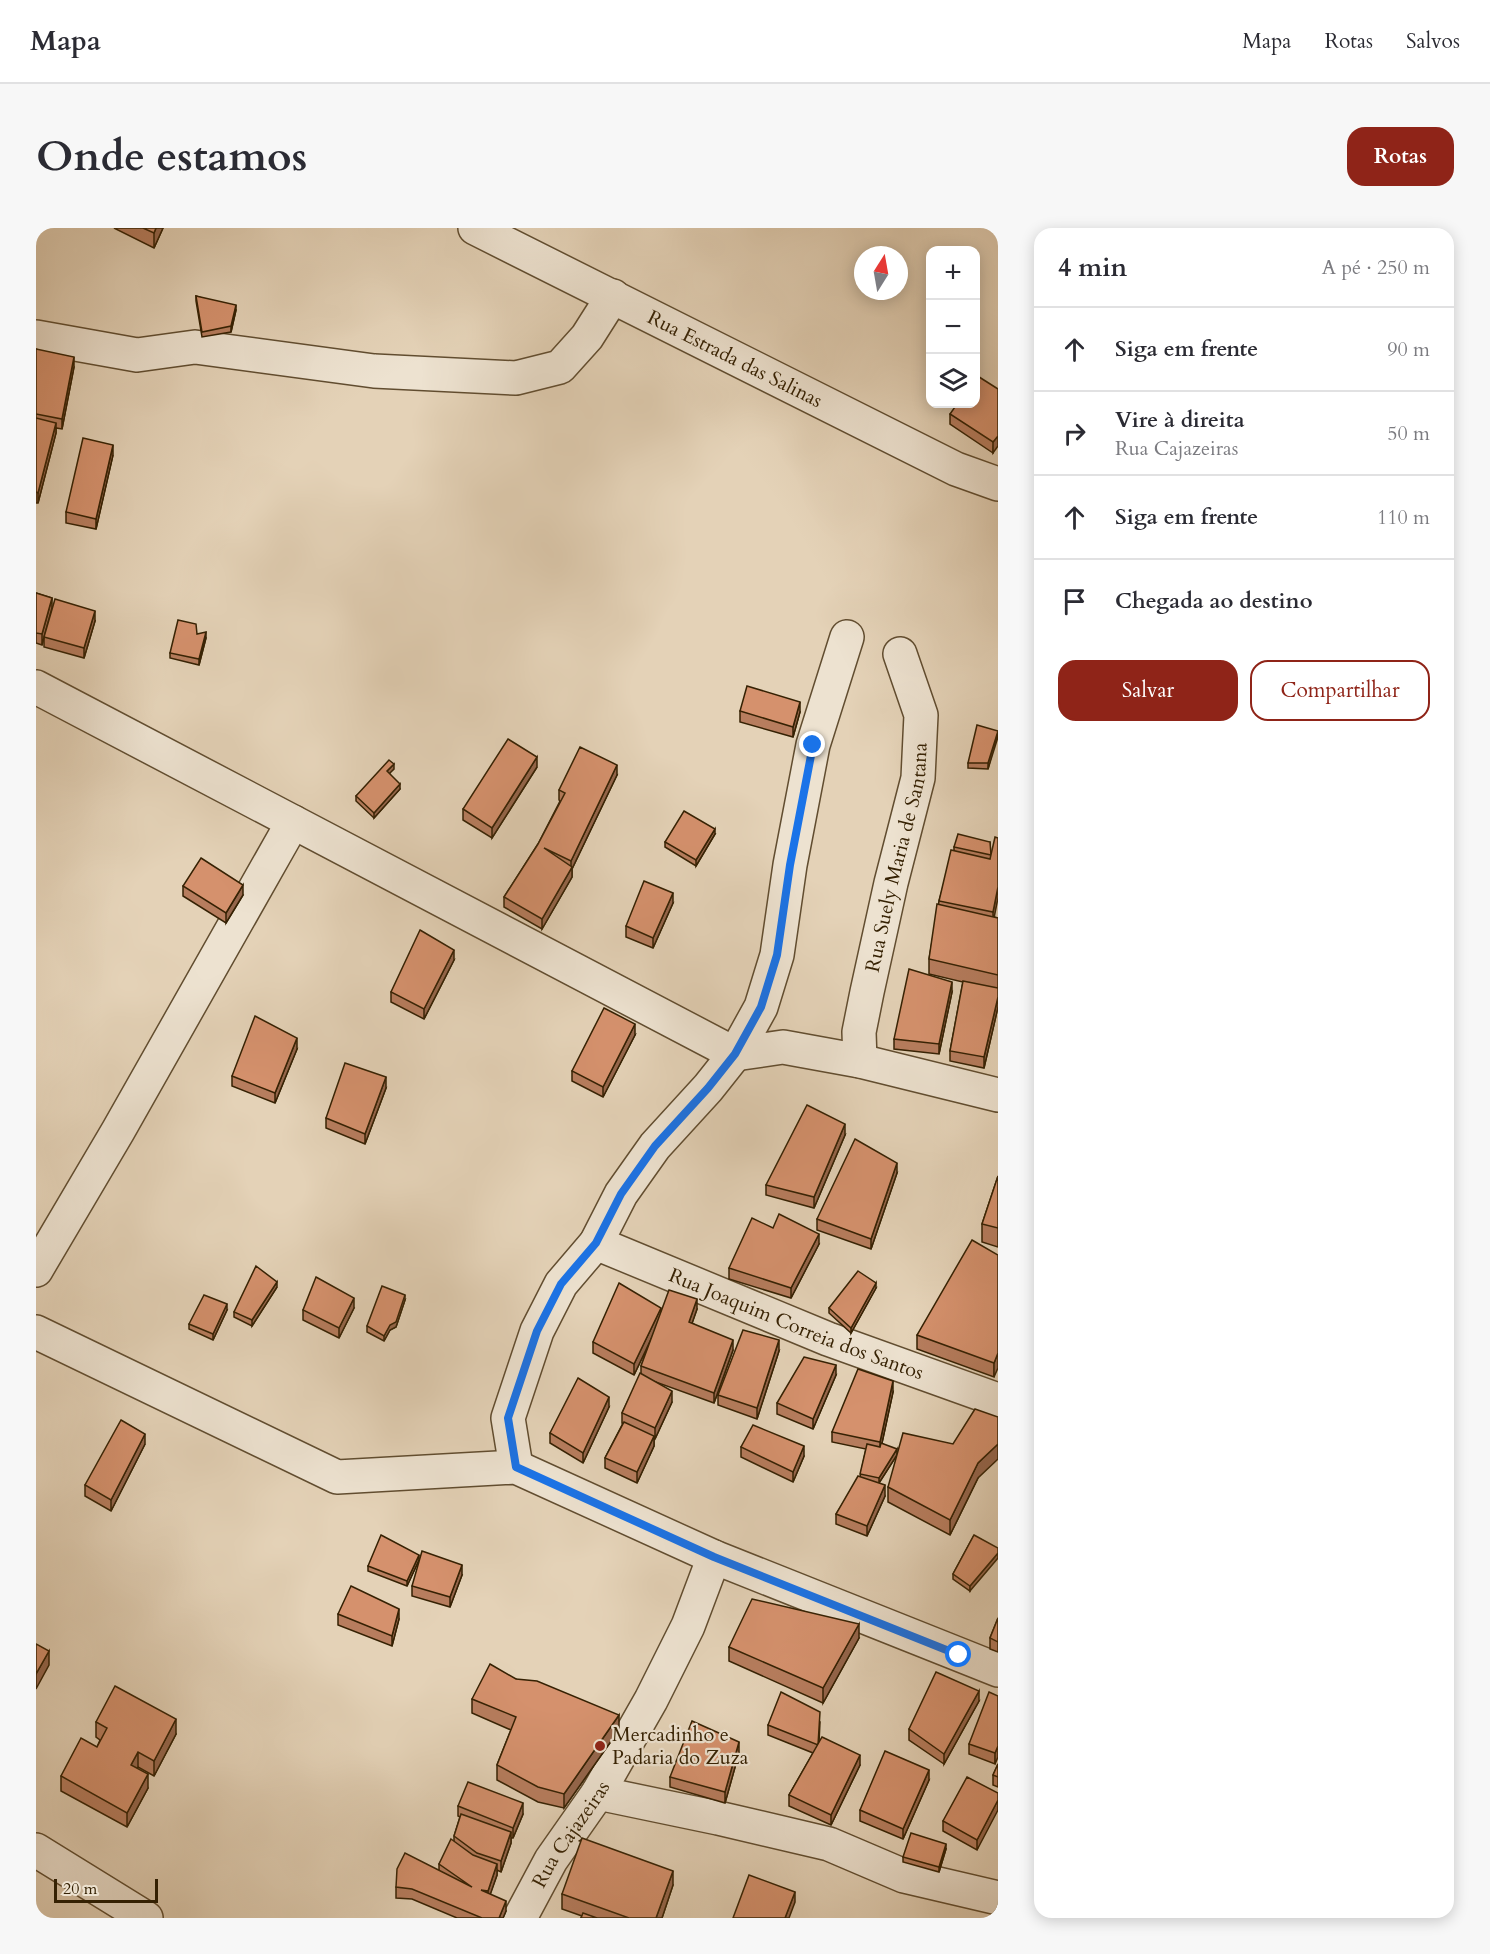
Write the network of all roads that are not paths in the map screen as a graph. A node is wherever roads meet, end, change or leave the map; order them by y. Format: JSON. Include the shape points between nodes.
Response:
{"nodes":[{"id":1,"x":488,"y":231,"type":"edge"},
{"id":2,"x":613,"y":296,"type":"junction"},
{"id":3,"x":36,"y":337,"type":"edge"},
{"id":4,"x":997,"y":483,"type":"edge"},
{"id":5,"x":847,"y":637,"type":"dead end"},
{"id":6,"x":900,"y":654,"type":"dead end"},
{"id":7,"x":36,"y":687,"type":"edge"},
{"id":8,"x":293,"y":822,"type":"junction"},
{"id":9,"x":735,"y":1054,"type":"junction"},
{"id":10,"x":860,"y":1061,"type":"junction"},
{"id":11,"x":998,"y":1095,"type":"edge"},
{"id":12,"x":596,"y":1243,"type":"junction"},
{"id":13,"x":36,"y":1270,"type":"edge"},
{"id":14,"x":36,"y":1332,"type":"edge"},
{"id":15,"x":998,"y":1400,"type":"edge"},
{"id":16,"x":516,"y":1467,"type":"junction"},
{"id":17,"x":714,"y":1557,"type":"junction"},
{"id":18,"x":998,"y":1670,"type":"edge"},
{"id":19,"x":598,"y":1793,"type":"junction"},
{"id":20,"x":36,"y":1850,"type":"edge"},
{"id":21,"x":998,"y":1898,"type":"edge"},
{"id":22,"x":146,"y":1918,"type":"edge"},
{"id":23,"x":520,"y":1918,"type":"edge"}],
"edges":[{"from":1,"to":2,"type":"street","name":"Rua Estrada das Salinas"},
{"from":2,"to":3,"type":"street","via":[[587,337],[560,367],[516,378],[374,371],[195,347],[137,355]]},
{"from":2,"to":4,"type":"street","name":"Rua Estrada das Salinas","via":[[956,469]]},
{"from":5,"to":9,"type":"street","via":[[813,745],[777,955],[761,1007]]},
{"from":6,"to":10,"type":"street","name":"Rua Suely Maria de Santana","via":[[921,715],[918,778],[867,992],[859,1032]]},
{"from":7,"to":8,"type":"street"},
{"from":8,"to":9,"type":"street"},
{"from":8,"to":13,"type":"street"},
{"from":9,"to":10,"type":"street","via":[[783,1047]]},
{"from":9,"to":12,"type":"street","via":[[655,1146],[621,1194]]},
{"from":10,"to":11,"type":"street"},
{"from":12,"to":15,"type":"street","name":"Rua Joaquim Correia dos Santos","via":[[828,1339]]},
{"from":12,"to":16,"type":"street","via":[[561,1284],[537,1331],[520,1377],[508,1418]]},
{"from":14,"to":16,"type":"street","via":[[337,1477]]},
{"from":16,"to":17,"type":"street"},
{"from":17,"to":18,"type":"street"},
{"from":17,"to":19,"type":"street","name":"Rua Cajazeiras","via":[[688,1626]]},
{"from":19,"to":21,"type":"street","via":[[829,1844],[904,1876]]},
{"from":19,"to":23,"type":"street","name":"Rua Cajazeiras","via":[[551,1860]]},
{"from":20,"to":22,"type":"street"}]}
